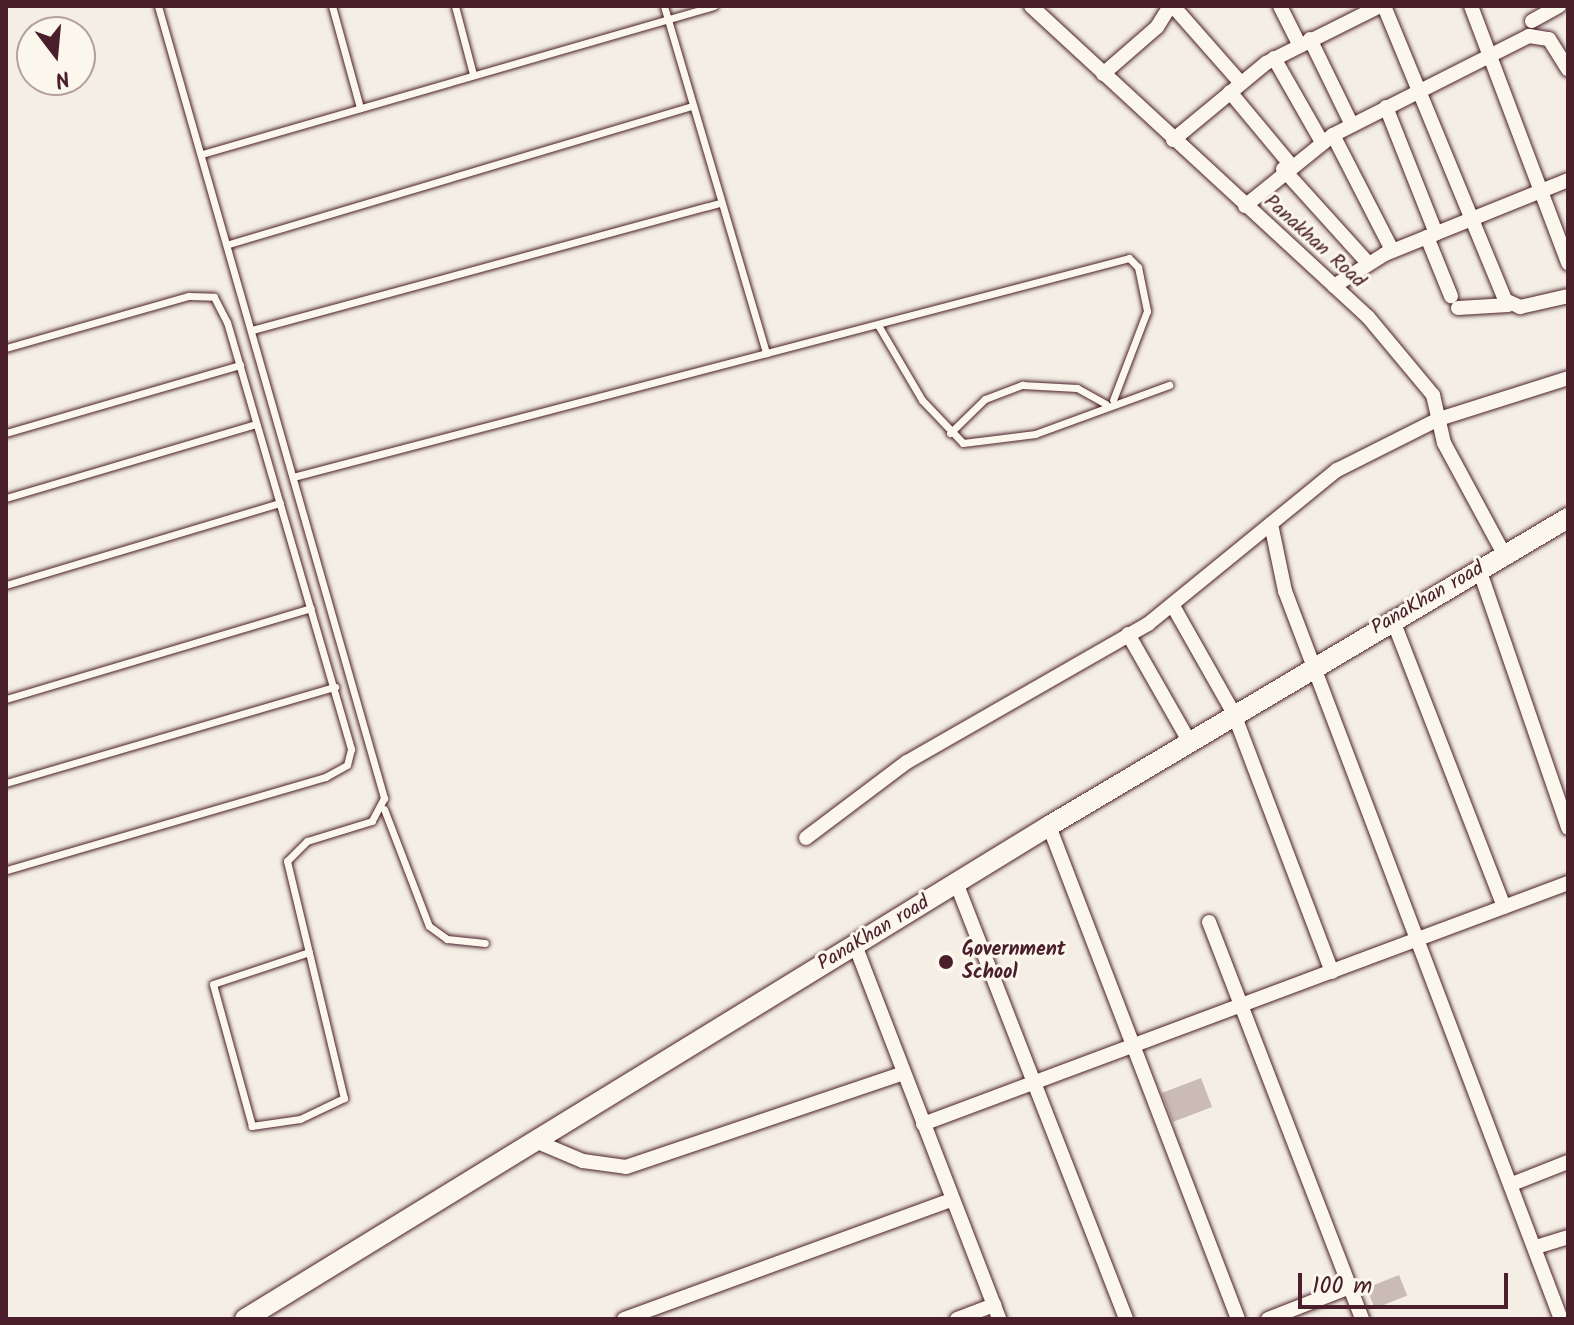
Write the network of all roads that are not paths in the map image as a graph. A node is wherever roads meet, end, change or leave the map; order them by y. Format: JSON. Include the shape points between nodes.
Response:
{"nodes":[{"id":1,"x":158,"y":6,"type":"edge"},
{"id":2,"x":332,"y":6,"type":"edge"},
{"id":3,"x":455,"y":6,"type":"edge"},
{"id":4,"x":664,"y":6,"type":"edge"},
{"id":5,"x":714,"y":6,"type":"edge"},
{"id":6,"x":1031,"y":6,"type":"edge"},
{"id":7,"x":1171,"y":6,"type":"edge"},
{"id":8,"x":1280,"y":6,"type":"edge"},
{"id":9,"x":1382,"y":6,"type":"edge"},
{"id":10,"x":1471,"y":6,"type":"edge"},
{"id":11,"x":1559,"y":6,"type":"edge"},
{"id":12,"x":1352,"y":12,"type":"edge"},
{"id":13,"x":667,"y":19,"type":"junction"},
{"id":14,"x":1532,"y":21,"type":"dead end"},
{"id":15,"x":1305,"y":42,"type":"junction"},
{"id":16,"x":1491,"y":54,"type":"junction"},
{"id":17,"x":1274,"y":58,"type":"junction"},
{"id":18,"x":1568,"y":70,"type":"edge"},
{"id":19,"x":473,"y":74,"type":"junction"},
{"id":20,"x":1103,"y":74,"type":"junction"},
{"id":21,"x":1236,"y":88,"type":"junction"},
{"id":22,"x":1420,"y":88,"type":"junction"},
{"id":23,"x":692,"y":106,"type":"junction"},
{"id":24,"x":1386,"y":107,"type":"junction"},
{"id":25,"x":360,"y":108,"type":"junction"},
{"id":26,"x":1352,"y":125,"type":"junction"},
{"id":27,"x":1328,"y":139,"type":"junction"},
{"id":28,"x":1173,"y":140,"type":"junction"},
{"id":29,"x":202,"y":154,"type":"junction"},
{"id":30,"x":1287,"y":166,"type":"junction"},
{"id":31,"x":1568,"y":180,"type":"edge"},
{"id":32,"x":1543,"y":190,"type":"junction"},
{"id":33,"x":720,"y":203,"type":"junction"},
{"id":34,"x":1245,"y":206,"type":"junction"},
{"id":35,"x":1469,"y":220,"type":"junction"},
{"id":36,"x":1432,"y":235,"type":"junction"},
{"id":37,"x":229,"y":244,"type":"junction"},
{"id":38,"x":1392,"y":250,"type":"junction"},
{"id":39,"x":1367,"y":262,"type":"junction"},
{"id":40,"x":1568,"y":263,"type":"edge"},
{"id":41,"x":1334,"y":286,"type":"junction"},
{"id":42,"x":1568,"y":296,"type":"edge"},
{"id":43,"x":1508,"y":305,"type":"junction"},
{"id":44,"x":878,"y":325,"type":"junction"},
{"id":45,"x":252,"y":330,"type":"junction"},
{"id":46,"x":6,"y":348,"type":"edge"},
{"id":47,"x":766,"y":353,"type":"junction"},
{"id":48,"x":240,"y":365,"type":"junction"},
{"id":49,"x":1568,"y":378,"type":"edge"},
{"id":50,"x":1169,"y":385,"type":"dead end"},
{"id":51,"x":1110,"y":402,"type":"junction"},
{"id":52,"x":1439,"y":419,"type":"junction"},
{"id":53,"x":256,"y":424,"type":"junction"},
{"id":54,"x":6,"y":433,"type":"edge"},
{"id":55,"x":950,"y":433,"type":"junction"},
{"id":56,"x":293,"y":477,"type":"junction"},
{"id":57,"x":6,"y":498,"type":"edge"},
{"id":58,"x":280,"y":503,"type":"junction"},
{"id":59,"x":1568,"y":518,"type":"edge"},
{"id":60,"x":1271,"y":524,"type":"junction"},
{"id":61,"x":1504,"y":554,"type":"junction"},
{"id":62,"x":1479,"y":569,"type":"junction"},
{"id":63,"x":6,"y":585,"type":"edge"},
{"id":64,"x":1173,"y":606,"type":"junction"},
{"id":65,"x":311,"y":608,"type":"junction"},
{"id":66,"x":1392,"y":618,"type":"junction"},
{"id":67,"x":1128,"y":634,"type":"junction"},
{"id":68,"x":1313,"y":667,"type":"junction"},
{"id":69,"x":335,"y":687,"type":"junction"},
{"id":70,"x":6,"y":699,"type":"edge"},
{"id":71,"x":1234,"y":714,"type":"junction"},
{"id":72,"x":1189,"y":741,"type":"junction"},
{"id":73,"x":6,"y":783,"type":"edge"},
{"id":74,"x":384,"y":809,"type":"junction"},
{"id":75,"x":1049,"y":826,"type":"junction"},
{"id":76,"x":1568,"y":828,"type":"edge"},
{"id":77,"x":806,"y":838,"type":"dead end"},
{"id":78,"x":6,"y":870,"type":"edge"},
{"id":79,"x":1568,"y":883,"type":"edge"},
{"id":80,"x":957,"y":885,"type":"junction"},
{"id":81,"x":1504,"y":907,"type":"junction"},
{"id":82,"x":1209,"y":922,"type":"dead end"},
{"id":83,"x":1418,"y":939,"type":"junction"},
{"id":84,"x":485,"y":943,"type":"dead end"},
{"id":85,"x":855,"y":945,"type":"junction"},
{"id":86,"x":309,"y":952,"type":"junction"},
{"id":87,"x":1332,"y":972,"type":"junction"},
{"id":88,"x":1244,"y":1005,"type":"junction"},
{"id":89,"x":1134,"y":1045,"type":"junction"},
{"id":90,"x":904,"y":1073,"type":"junction"},
{"id":91,"x":1034,"y":1082,"type":"junction"},
{"id":92,"x":923,"y":1124,"type":"junction"},
{"id":93,"x":533,"y":1140,"type":"junction"},
{"id":94,"x":1568,"y":1162,"type":"edge"},
{"id":95,"x":1512,"y":1184,"type":"junction"},
{"id":96,"x":951,"y":1200,"type":"junction"},
{"id":97,"x":1568,"y":1237,"type":"edge"},
{"id":98,"x":1536,"y":1247,"type":"junction"},
{"id":99,"x":1350,"y":1287,"type":"junction"},
{"id":100,"x":997,"y":1312,"type":"edge"},
{"id":101,"x":628,"y":1318,"type":"edge"},
{"id":102,"x":245,"y":1319,"type":"edge"},
{"id":103,"x":957,"y":1319,"type":"edge"},
{"id":104,"x":1126,"y":1319,"type":"edge"},
{"id":105,"x":1238,"y":1319,"type":"edge"},
{"id":106,"x":1268,"y":1319,"type":"edge"},
{"id":107,"x":1362,"y":1319,"type":"edge"},
{"id":108,"x":1561,"y":1319,"type":"edge"}],
"edges":[{"from":1,"to":29,"type":"lane"},
{"from":2,"to":25,"type":"lane"},
{"from":3,"to":19,"type":"lane"},
{"from":4,"to":13,"type":"lane"},
{"from":5,"to":13,"type":"lane"},
{"from":6,"to":20,"type":"street","name":"Panakhan Road"},
{"from":7,"to":20,"type":"street","via":[[1157,27]]},
{"from":7,"to":21,"type":"street"},
{"from":8,"to":15,"type":"street"},
{"from":9,"to":12,"type":"street"},
{"from":9,"to":22,"type":"street"},
{"from":10,"to":16,"type":"street"},
{"from":11,"to":14,"type":"street"},
{"from":12,"to":15,"type":"street"},
{"from":13,"to":19,"type":"lane"},
{"from":13,"to":23,"type":"lane"},
{"from":15,"to":17,"type":"street"},
{"from":15,"to":26,"type":"street"},
{"from":16,"to":18,"type":"street","via":[[1542,35]]},
{"from":16,"to":22,"type":"street"},
{"from":16,"to":32,"type":"street"},
{"from":17,"to":21,"type":"street"},
{"from":17,"to":27,"type":"street"},
{"from":19,"to":25,"type":"lane"},
{"from":20,"to":28,"type":"street","name":"Panakhan Road"},
{"from":21,"to":28,"type":"street"},
{"from":21,"to":30,"type":"street"},
{"from":22,"to":24,"type":"street"},
{"from":22,"to":35,"type":"street"},
{"from":23,"to":33,"type":"lane"},
{"from":23,"to":37,"type":"lane"},
{"from":24,"to":26,"type":"street"},
{"from":24,"to":36,"type":"street"},
{"from":25,"to":29,"type":"lane"},
{"from":26,"to":27,"type":"street"},
{"from":27,"to":30,"type":"street"},
{"from":27,"to":38,"type":"street"},
{"from":28,"to":34,"type":"street","name":"Panakhan Road"},
{"from":29,"to":37,"type":"lane"},
{"from":30,"to":34,"type":"street"},
{"from":30,"to":39,"type":"street"},
{"from":31,"to":32,"type":"street"},
{"from":32,"to":35,"type":"street"},
{"from":32,"to":40,"type":"street"},
{"from":33,"to":45,"type":"lane"},
{"from":33,"to":47,"type":"lane"},
{"from":34,"to":41,"type":"street","name":"Panakhan Road"},
{"from":35,"to":36,"type":"street"},
{"from":35,"to":43,"type":"street"},
{"from":36,"to":38,"type":"street"},
{"from":36,"to":43,"type":"street","via":[[1455,302]]},
{"from":37,"to":45,"type":"lane"},
{"from":38,"to":39,"type":"street"},
{"from":39,"to":41,"type":"street"},
{"from":41,"to":52,"type":"street","name":"Panakhan Road","via":[[1433,395]]},
{"from":42,"to":43,"type":"street"},
{"from":44,"to":47,"type":"lane"},
{"from":44,"to":51,"type":"lane","via":[[1129,258],[1138,267],[1147,311]]},
{"from":44,"to":55,"type":"lane"},
{"from":45,"to":56,"type":"lane"},
{"from":46,"to":48,"type":"lane","via":[[206,294],[220,304]]},
{"from":47,"to":56,"type":"lane"},
{"from":48,"to":53,"type":"lane"},
{"from":48,"to":54,"type":"lane"},
{"from":49,"to":52,"type":"street"},
{"from":50,"to":51,"type":"lane"},
{"from":51,"to":55,"type":"lane","via":[[1035,434],[972,445]]},
{"from":51,"to":55,"type":"lane","via":[[1077,388],[1022,385],[985,399]]},
{"from":52,"to":60,"type":"street","via":[[1337,470]]},
{"from":52,"to":61,"type":"street","name":"Panakhan Road","via":[[1444,443]]},
{"from":53,"to":57,"type":"lane"},
{"from":53,"to":58,"type":"lane"},
{"from":56,"to":74,"type":"lane"},
{"from":58,"to":63,"type":"lane"},
{"from":58,"to":65,"type":"lane"},
{"from":59,"to":61,"type":"street","name":"PanaKhan road"},
{"from":60,"to":64,"type":"street"},
{"from":60,"to":68,"type":"street"},
{"from":61,"to":62,"type":"street","name":"PanaKhan road"},
{"from":62,"to":66,"type":"street","name":"PanaKhan road"},
{"from":62,"to":76,"type":"street"},
{"from":64,"to":67,"type":"street"},
{"from":64,"to":71,"type":"street"},
{"from":65,"to":69,"type":"lane"},
{"from":65,"to":70,"type":"lane"},
{"from":66,"to":68,"type":"street","name":"PanaKhan road"},
{"from":66,"to":81,"type":"street"},
{"from":67,"to":72,"type":"street"},
{"from":67,"to":77,"type":"street","via":[[907,762]]},
{"from":68,"to":71,"type":"street","name":"PanaKhan road"},
{"from":68,"to":83,"type":"street"},
{"from":69,"to":73,"type":"lane"},
{"from":69,"to":78,"type":"lane","via":[[351,749],[340,771]]},
{"from":71,"to":72,"type":"street","name":"PanaKhan road"},
{"from":71,"to":87,"type":"street"},
{"from":72,"to":75,"type":"street","name":"PanaKhan road"},
{"from":74,"to":84,"type":"lane","via":[[429,926],[447,939]]},
{"from":74,"to":86,"type":"lane","via":[[372,821],[291,853]]},
{"from":75,"to":80,"type":"street","name":"PanaKhan road"},
{"from":75,"to":89,"type":"street"},
{"from":79,"to":81,"type":"street"},
{"from":80,"to":85,"type":"street","name":"PanaKhan road"},
{"from":80,"to":91,"type":"street"},
{"from":81,"to":83,"type":"street"},
{"from":82,"to":88,"type":"street"},
{"from":83,"to":87,"type":"street"},
{"from":83,"to":95,"type":"street"},
{"from":85,"to":90,"type":"street"},
{"from":85,"to":93,"type":"street","name":"PanaKhan road"},
{"from":86,"to":86,"type":"lane","via":[[213,984],[252,1126],[300,1119],[344,1098]]},
{"from":87,"to":88,"type":"street"},
{"from":88,"to":89,"type":"street"},
{"from":88,"to":99,"type":"street"},
{"from":89,"to":91,"type":"street"},
{"from":89,"to":105,"type":"street"},
{"from":90,"to":92,"type":"street"},
{"from":90,"to":93,"type":"street","via":[[626,1167],[583,1161]]},
{"from":91,"to":92,"type":"street"},
{"from":91,"to":104,"type":"street"},
{"from":92,"to":96,"type":"street"},
{"from":93,"to":102,"type":"street","name":"PanaKhan road"},
{"from":94,"to":95,"type":"street"},
{"from":95,"to":98,"type":"street"},
{"from":96,"to":100,"type":"street"},
{"from":96,"to":101,"type":"street"},
{"from":97,"to":98,"type":"street"},
{"from":98,"to":108,"type":"street"},
{"from":99,"to":106,"type":"street"},
{"from":99,"to":107,"type":"street"},
{"from":100,"to":103,"type":"street"}]}
